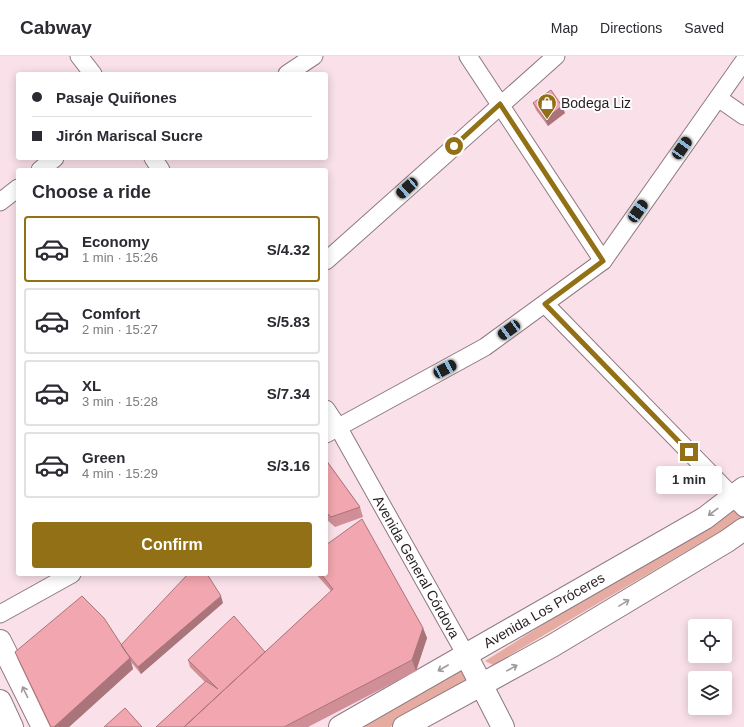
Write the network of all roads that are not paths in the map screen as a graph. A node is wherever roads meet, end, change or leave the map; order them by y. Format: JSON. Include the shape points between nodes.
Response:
{"nodes":[{"id":1,"x":79,"y":56,"type":"edge"},
{"id":2,"x":314,"y":56,"type":"edge"},
{"id":3,"x":468,"y":56,"type":"edge"},
{"id":4,"x":556,"y":56,"type":"edge"},
{"id":5,"x":744,"y":61,"type":"edge"},
{"id":6,"x":91,"y":72,"type":"edge"},
{"id":7,"x":290,"y":72,"type":"edge"},
{"id":8,"x":718,"y":98,"type":"junction"},
{"id":9,"x":500,"y":104,"type":"junction"},
{"id":10,"x":744,"y":116,"type":"edge"},
{"id":11,"x":52,"y":160,"type":"edge"},
{"id":12,"x":42,"y":168,"type":"edge"},
{"id":13,"x":16,"y":190,"type":"edge"},
{"id":14,"x":0,"y":202,"type":"edge"},
{"id":15,"x":328,"y":259,"type":"edge"},
{"id":16,"x":603,"y":261,"type":"junction"},
{"id":17,"x":545,"y":304,"type":"junction"},
{"id":18,"x":328,"y":416,"type":"edge"},
{"id":19,"x":332,"y":431,"type":"edge"},
{"id":20,"x":740,"y":498,"type":"edge"},
{"id":21,"x":744,"y":529,"type":"edge"},
{"id":22,"x":68,"y":576,"type":"edge"},
{"id":23,"x":0,"y":614,"type":"edge"},
{"id":24,"x":0,"y":640,"type":"edge"},
{"id":25,"x":466,"y":655,"type":"junction"},
{"id":26,"x":482,"y":684,"type":"junction"},
{"id":27,"x":0,"y":701,"type":"edge"},
{"id":28,"x":12,"y":727,"type":"edge"},
{"id":29,"x":43,"y":727,"type":"edge"},
{"id":30,"x":340,"y":727,"type":"edge"},
{"id":31,"x":404,"y":727,"type":"edge"},
{"id":32,"x":503,"y":727,"type":"edge"}],
"edges":[{"from":1,"to":6,"type":"street"},
{"from":2,"to":7,"type":"street"},
{"from":3,"to":9,"type":"street"},
{"from":4,"to":9,"type":"street"},
{"from":5,"to":8,"type":"street"},
{"from":8,"to":10,"type":"street"},
{"from":8,"to":16,"type":"street"},
{"from":9,"to":15,"type":"street"},
{"from":9,"to":16,"type":"street"},
{"from":11,"to":12,"type":"street"},
{"from":13,"to":14,"type":"street"},
{"from":16,"to":17,"type":"street"},
{"from":17,"to":19,"type":"street","via":[[485,348]]},
{"from":17,"to":20,"type":"street"},
{"from":18,"to":19,"type":"street","name":"Avenida General Córdova"},
{"from":19,"to":25,"type":"street","name":"Avenida General Córdova"},
{"from":20,"to":25,"type":"street","name":"Avenida Los Próceres","one_way":true},
{"from":26,"to":21,"type":"street","one_way":true,"via":[[552,646],[720,546]]},
{"from":22,"to":23,"type":"street"},
{"from":29,"to":24,"type":"street","one_way":true},
{"from":25,"to":26,"type":"street","name":"Avenida General Córdova"},
{"from":25,"to":30,"type":"street","name":"Avenida Los Próceres","one_way":true},
{"from":26,"to":31,"type":"street"},
{"from":26,"to":32,"type":"street","name":"Avenida General Córdova"},
{"from":27,"to":28,"type":"street"}]}
